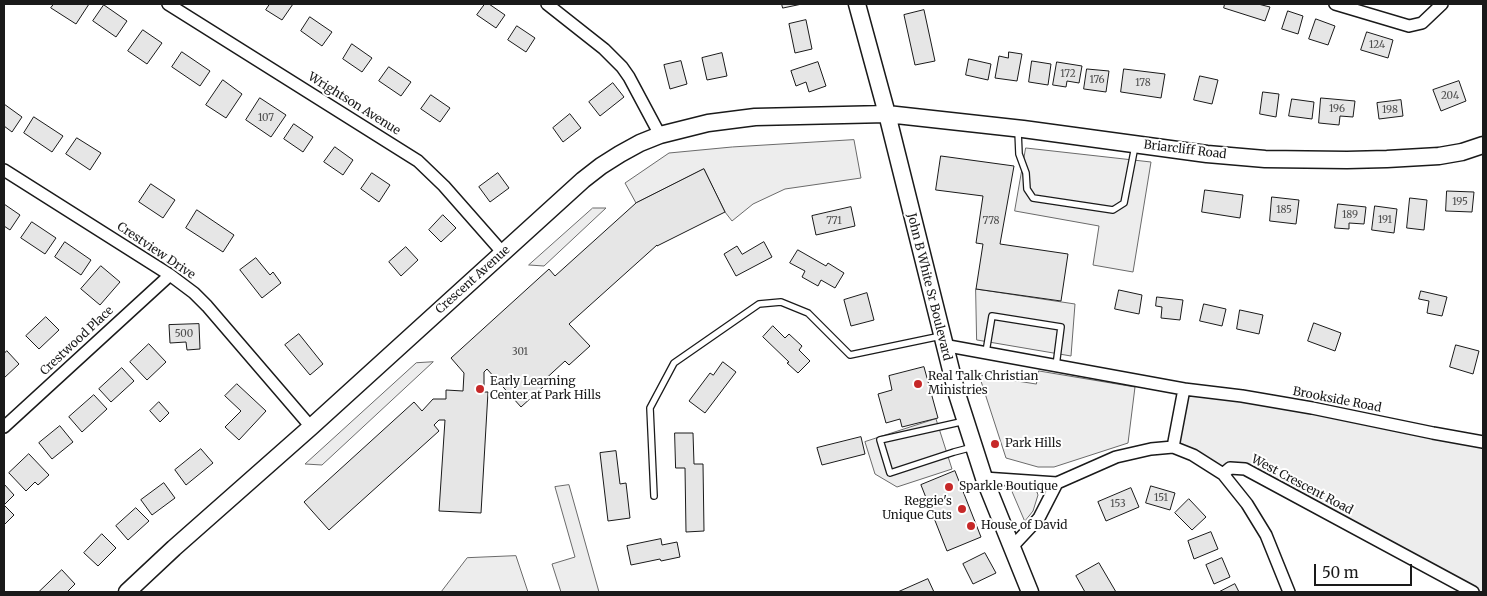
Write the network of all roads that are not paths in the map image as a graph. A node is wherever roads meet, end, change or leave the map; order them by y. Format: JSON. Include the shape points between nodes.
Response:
{"nodes":[{"id":1,"x":168,"y":4,"type":"edge"},
{"id":2,"x":547,"y":4,"type":"edge"},
{"id":3,"x":858,"y":4,"type":"edge"},
{"id":4,"x":1335,"y":4,"type":"edge"},
{"id":5,"x":1442,"y":4,"type":"edge"},
{"id":6,"x":887,"y":114,"type":"junction"},
{"id":7,"x":1018,"y":129,"type":"junction"},
{"id":8,"x":660,"y":135,"type":"junction"},
{"id":9,"x":1136,"y":144,"type":"junction"},
{"id":10,"x":1481,"y":147,"type":"edge"},
{"id":11,"x":4,"y":170,"type":"edge"},
{"id":12,"x":503,"y":253,"type":"junction"},
{"id":13,"x":170,"y":275,"type":"junction"},
{"id":14,"x":942,"y":340,"type":"junction"},
{"id":15,"x":986,"y":352,"type":"junction"},
{"id":16,"x":1056,"y":366,"type":"junction"},
{"id":17,"x":1184,"y":389,"type":"junction"},
{"id":18,"x":965,"y":421,"type":"junction"},
{"id":19,"x":4,"y":427,"type":"edge"},
{"id":20,"x":311,"y":427,"type":"junction"},
{"id":21,"x":1483,"y":442,"type":"edge"},
{"id":22,"x":973,"y":447,"type":"junction"},
{"id":23,"x":1173,"y":447,"type":"junction"},
{"id":24,"x":1223,"y":474,"type":"junction"},
{"id":25,"x":984,"y":478,"type":"junction"},
{"id":26,"x":1057,"y":483,"type":"junction"},
{"id":27,"x":654,"y":496,"type":"dead end"},
{"id":28,"x":1012,"y":546,"type":"junction"},
{"id":29,"x":127,"y":592,"type":"edge"},
{"id":30,"x":1030,"y":592,"type":"edge"},
{"id":31,"x":1290,"y":592,"type":"edge"},
{"id":32,"x":1473,"y":592,"type":"edge"}],
"edges":[{"from":1,"to":12,"type":"street","name":"Wrightson Avenue","via":[[418,161]]},
{"from":2,"to":8,"type":"street","via":[[622,67]]},
{"from":3,"to":6,"type":"street","name":"John B White Sr Boulevard"},
{"from":4,"to":5,"type":"street","via":[[1409,26],[1422,23]]},
{"from":6,"to":7,"type":"street","name":"Briarcliff Road"},
{"from":6,"to":8,"type":"street","name":"Crescent Avenue","via":[[739,118]]},
{"from":6,"to":14,"type":"street","name":"John B White Sr Boulevard"},
{"from":7,"to":9,"type":"street","name":"Briarcliff Road"},
{"from":7,"to":9,"type":"lane","via":[[1019,154],[1027,188],[1033,198],[1113,210],[1124,203]]},
{"from":8,"to":12,"type":"street","name":"Crescent Avenue","via":[[601,166]]},
{"from":9,"to":10,"type":"street","name":"Briarcliff Road","via":[[1207,154],[1314,160],[1439,156]]},
{"from":11,"to":13,"type":"street","name":"Crestview Drive"},
{"from":12,"to":20,"type":"street","name":"Crescent Avenue"},
{"from":13,"to":19,"type":"street","name":"Crestwood Place"},
{"from":13,"to":20,"type":"street","name":"Crestview Drive","via":[[207,306]]},
{"from":14,"to":15,"type":"street","name":"Brookside Road"},
{"from":14,"to":18,"type":"street","name":"John B White Sr Boulevard"},
{"from":14,"to":27,"type":"lane","via":[[850,355],[808,313],[781,302],[759,304],[674,363],[650,408]]},
{"from":15,"to":16,"type":"street","name":"Brookside Road"},
{"from":15,"to":16,"type":"lane","via":[[992,316],[1060,327]]},
{"from":16,"to":17,"type":"street","name":"Brookside Road"},
{"from":17,"to":21,"type":"street","name":"Brookside Road","via":[[1312,408]]},
{"from":17,"to":23,"type":"street"},
{"from":18,"to":22,"type":"street","name":"John B White Sr Boulevard"},
{"from":18,"to":22,"type":"lane","via":[[880,440],[890,473]]},
{"from":20,"to":29,"type":"street","name":"Crescent Avenue"},
{"from":22,"to":25,"type":"street","name":"John B White Sr Boulevard"},
{"from":23,"to":24,"type":"street","via":[[1193,454]]},
{"from":23,"to":26,"type":"street","via":[[1116,457]]},
{"from":24,"to":31,"type":"street","via":[[1266,535]]},
{"from":24,"to":32,"type":"street","name":"West Crescent Road","via":[[1230,468],[1245,469]]},
{"from":25,"to":26,"type":"street"},
{"from":25,"to":28,"type":"street","name":"John B White Sr Boulevard"},
{"from":26,"to":28,"type":"street","via":[[1039,518]]},
{"from":28,"to":30,"type":"street","name":"John B White Sr Boulevard"}]}
